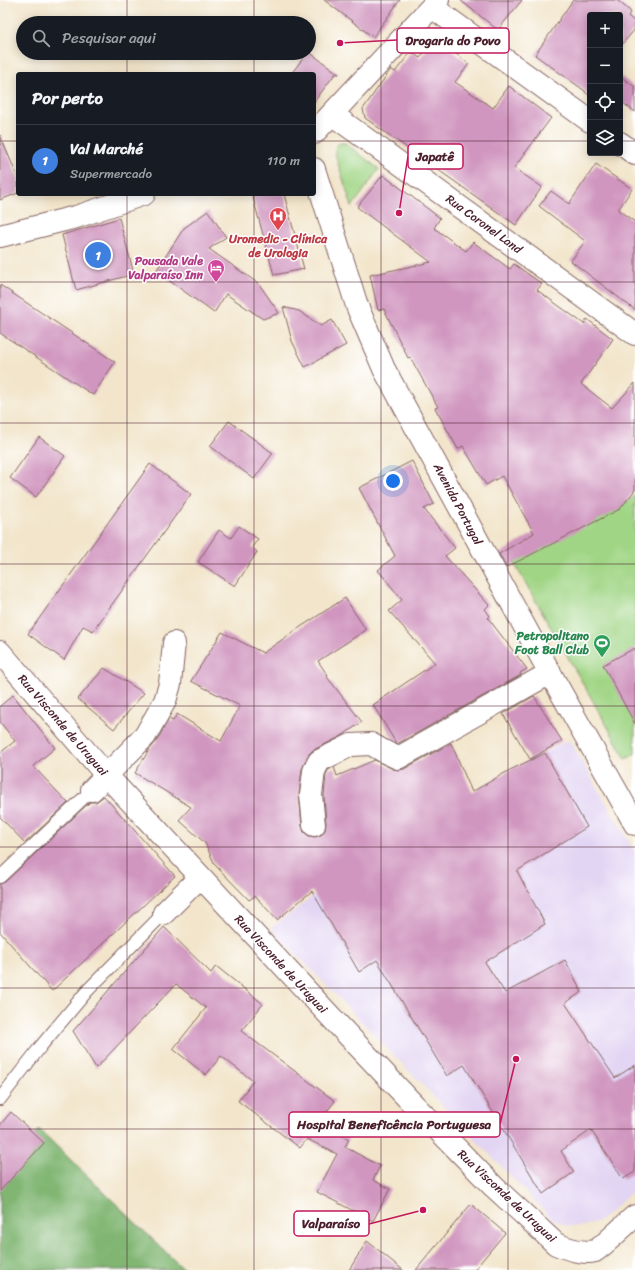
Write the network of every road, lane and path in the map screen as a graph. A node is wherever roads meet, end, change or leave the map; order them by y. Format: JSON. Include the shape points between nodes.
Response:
{"nodes":[{"id":1,"x":435,"y":3,"type":"edge"},
{"id":2,"x":333,"y":115,"type":"junction"},
{"id":3,"x":589,"y":120,"type":"edge"},
{"id":4,"x":316,"y":131,"type":"edge"},
{"id":5,"x":623,"y":145,"type":"edge"},
{"id":6,"x":635,"y":154,"type":"edge"},
{"id":7,"x":316,"y":175,"type":"edge"},
{"id":8,"x":138,"y":196,"type":"edge"},
{"id":9,"x":0,"y":236,"type":"edge"},
{"id":10,"x":635,"y":334,"type":"edge"},
{"id":11,"x":174,"y":643,"type":"dead end"},
{"id":12,"x":0,"y":652,"type":"edge"},
{"id":13,"x":550,"y":673,"type":"junction"},
{"id":14,"x":100,"y":783,"type":"junction"},
{"id":15,"x":632,"y":811,"type":"edge"},
{"id":16,"x":314,"y":825,"type":"dead end"},
{"id":17,"x":0,"y":877,"type":"edge"},
{"id":18,"x":200,"y":877,"type":"junction"},
{"id":19,"x":164,"y":913,"type":"joint"},
{"id":20,"x":0,"y":1099,"type":"edge"},
{"id":21,"x":635,"y":1216,"type":"edge"}],
"edges":[{"from":1,"to":2,"type":"street"},
{"from":1,"to":3,"type":"street"},
{"from":2,"to":4,"type":"street"},
{"from":2,"to":10,"type":"street","name":"Rua Coronel Land"},
{"from":5,"to":6,"type":"street"},
{"from":7,"to":13,"type":"street","name":"Avenida Portugal","via":[[357,306],[384,368]]},
{"from":8,"to":9,"type":"street","via":[[76,217]]},
{"from":11,"to":14,"type":"street","via":[[166,701],[145,736]]},
{"from":12,"to":14,"type":"street","name":"Rua Visconde de Uruguai"},
{"from":13,"to":15,"type":"street","name":"Avenida Portugal"},
{"from":13,"to":16,"type":"street","via":[[398,758],[371,744],[352,745],[319,761],[314,771],[311,795]]},
{"from":14,"to":17,"type":"lane"},
{"from":14,"to":18,"type":"street","name":"Rua Visconde de Uruguai"},
{"from":18,"to":19,"type":"street"},
{"from":18,"to":21,"type":"street","name":"Rua Visconde de Uruguai","via":[[414,1106],[493,1186],[556,1244],[568,1249],[596,1250]]},
{"from":19,"to":20,"type":"lane","via":[[88,990]]}]}
